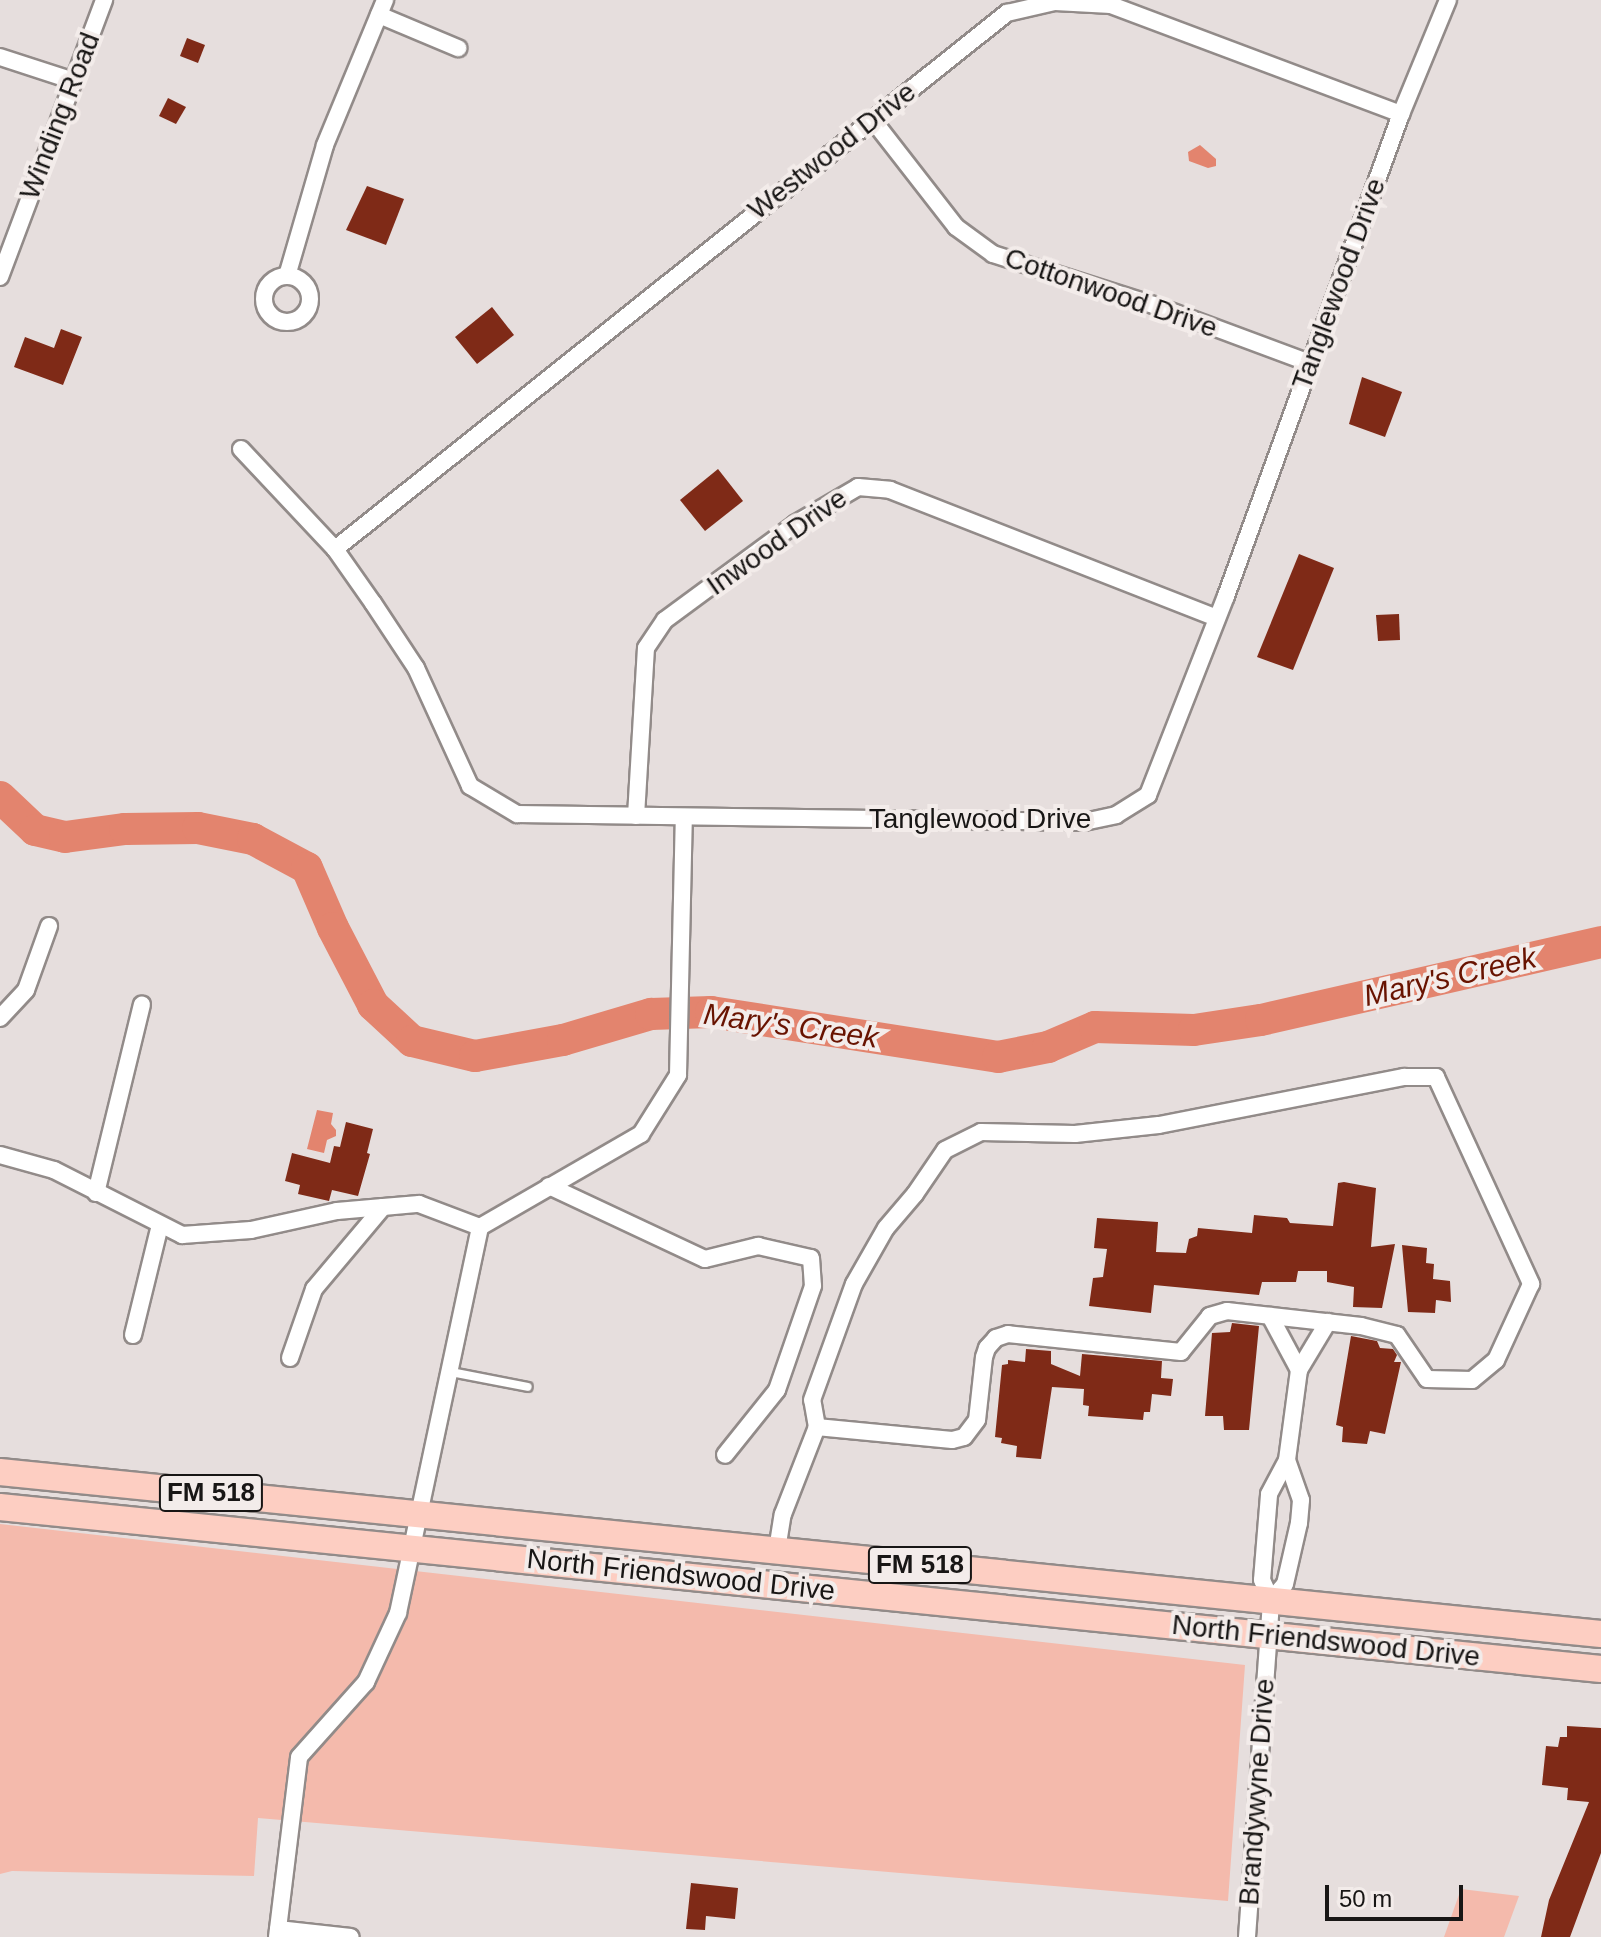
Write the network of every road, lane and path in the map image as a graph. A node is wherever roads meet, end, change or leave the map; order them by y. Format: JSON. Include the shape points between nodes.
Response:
{"nodes":[{"id":1,"x":104,"y":0,"type":"edge"},
{"id":2,"x":1448,"y":0,"type":"edge"},
{"id":3,"x":382,"y":8,"type":"edge"},
{"id":4,"x":458,"y":48,"type":"dead end"},
{"id":5,"x":0,"y":57,"type":"edge"},
{"id":6,"x":74,"y":81,"type":"junction"},
{"id":7,"x":1401,"y":114,"type":"junction"},
{"id":8,"x":872,"y":119,"type":"junction"},
{"id":9,"x":287,"y":276,"type":"dead end"},
{"id":10,"x":0,"y":277,"type":"edge"},
{"id":11,"x":1310,"y":363,"type":"junction"},
{"id":12,"x":241,"y":449,"type":"dead end"},
{"id":13,"x":335,"y":549,"type":"junction"},
{"id":14,"x":1217,"y":618,"type":"junction"},
{"id":15,"x":636,"y":816,"type":"junction"},
{"id":16,"x":684,"y":817,"type":"junction"},
{"id":17,"x":49,"y":926,"type":"dead end"},
{"id":18,"x":142,"y":1005,"type":"dead end"},
{"id":19,"x":0,"y":1018,"type":"edge"},
{"id":20,"x":0,"y":1155,"type":"edge"},
{"id":21,"x":549,"y":1186,"type":"junction"},
{"id":22,"x":96,"y":1193,"type":"junction"},
{"id":23,"x":383,"y":1207,"type":"junction"},
{"id":24,"x":160,"y":1225,"type":"junction"},
{"id":25,"x":480,"y":1227,"type":"junction"},
{"id":26,"x":1270,"y":1316,"type":"junction"},
{"id":27,"x":1328,"y":1322,"type":"junction"},
{"id":28,"x":133,"y":1335,"type":"dead end"},
{"id":29,"x":290,"y":1358,"type":"dead end"},
{"id":30,"x":1299,"y":1370,"type":"junction"},
{"id":31,"x":451,"y":1372,"type":"junction"},
{"id":32,"x":528,"y":1387,"type":"dead end"},
{"id":33,"x":817,"y":1427,"type":"junction"},
{"id":34,"x":725,"y":1455,"type":"dead end"},
{"id":35,"x":1287,"y":1460,"type":"junction"},
{"id":36,"x":0,"y":1472,"type":"edge"},
{"id":37,"x":0,"y":1507,"type":"edge"},
{"id":38,"x":421,"y":1514,"type":"junction"},
{"id":39,"x":413,"y":1548,"type":"junction"},
{"id":40,"x":777,"y":1550,"type":"junction"},
{"id":41,"x":1271,"y":1600,"type":"junction"},
{"id":42,"x":1601,"y":1634,"type":"edge"},
{"id":43,"x":1268,"y":1636,"type":"junction"},
{"id":44,"x":1601,"y":1669,"type":"edge"},
{"id":45,"x":278,"y":1933,"type":"edge"},
{"id":46,"x":351,"y":1937,"type":"edge"},
{"id":47,"x":1247,"y":1937,"type":"edge"}],
"edges":[{"from":1,"to":6,"type":"street","name":"Winding Road"},
{"from":2,"to":7,"type":"street","name":"Tanglewood Drive"},
{"from":3,"to":4,"type":"street"},
{"from":3,"to":9,"type":"street","via":[[325,145]]},
{"from":5,"to":6,"type":"street"},
{"from":6,"to":10,"type":"street","name":"Winding Road"},
{"from":7,"to":8,"type":"street","name":"Westwood Drive","via":[[1111,5],[1055,2],[1007,13]]},
{"from":7,"to":11,"type":"street","name":"Tanglewood Drive"},
{"from":8,"to":11,"type":"street","name":"Cottonwood Drive","via":[[956,227],[993,254],[1154,305]]},
{"from":8,"to":13,"type":"street","name":"Westwood Drive"},
{"from":11,"to":14,"type":"street","name":"Tanglewood Drive"},
{"from":12,"to":13,"type":"street","name":"Tanglewood Drive"},
{"from":13,"to":15,"type":"street","name":"Tanglewood Drive","via":[[416,668],[470,786],[517,814]]},
{"from":14,"to":15,"type":"street","name":"Inwood Drive","via":[[890,490],[858,487],[795,524],[665,620],[646,648]]},
{"from":14,"to":16,"type":"street","name":"Tanglewood Drive","via":[[1148,795],[1116,815],[1084,822]]},
{"from":15,"to":16,"type":"street","name":"Tanglewood Drive"},
{"from":16,"to":21,"type":"street","via":[[678,1075],[641,1134]]},
{"from":17,"to":19,"type":"street","via":[[26,990]]},
{"from":18,"to":22,"type":"street"},
{"from":20,"to":22,"type":"street","via":[[54,1170]]},
{"from":21,"to":25,"type":"street"},
{"from":21,"to":34,"type":"street","via":[[705,1259],[758,1246],[811,1258],[813,1286],[777,1390]]},
{"from":22,"to":24,"type":"street"},
{"from":23,"to":24,"type":"street","via":[[237,1231],[182,1235]]},
{"from":23,"to":25,"type":"street","via":[[419,1204]]},
{"from":23,"to":29,"type":"street","via":[[314,1289]]},
{"from":24,"to":28,"type":"street"},
{"from":25,"to":31,"type":"street"},
{"from":26,"to":27,"type":"street"},
{"from":26,"to":30,"type":"street"},
{"from":26,"to":33,"type":"street","via":[[1227,1311],[1210,1316],[1181,1352],[1008,1334],[987,1348],[977,1420],[964,1437]]},
{"from":27,"to":30,"type":"street"},
{"from":27,"to":33,"type":"street","via":[[1397,1335],[1427,1379],[1472,1380],[1496,1360],[1531,1284],[1436,1077],[1404,1077],[1159,1125],[1075,1134],[981,1132],[945,1150],[886,1228],[854,1284],[812,1400]]},
{"from":30,"to":35,"type":"street"},
{"from":31,"to":32,"type":"lane"},
{"from":31,"to":38,"type":"street"},
{"from":33,"to":40,"type":"street","via":[[783,1514]]},
{"from":35,"to":41,"type":"street","via":[[1269,1494],[1262,1580]]},
{"from":35,"to":41,"type":"street","via":[[1301,1500],[1299,1523],[1285,1584]]},
{"from":36,"to":38,"type":"main road","name":"North Friendswood Drive","number":"FM 518"},
{"from":37,"to":39,"type":"main road","name":"North Friendswood Drive","number":"FM 518"},
{"from":38,"to":39,"type":"street"},
{"from":38,"to":40,"type":"main road","name":"North Friendswood Drive","number":"FM 518"},
{"from":39,"to":43,"type":"main road","name":"North Friendswood Drive","number":"FM 518"},
{"from":39,"to":45,"type":"street","via":[[398,1613],[366,1682],[299,1757]]},
{"from":40,"to":41,"type":"main road","name":"North Friendswood Drive","number":"FM 518"},
{"from":41,"to":42,"type":"main road","name":"North Friendswood Drive","number":"FM 518"},
{"from":41,"to":43,"type":"street","name":"Brandywyne Drive"},
{"from":43,"to":44,"type":"main road","name":"North Friendswood Drive","number":"FM 518"},
{"from":43,"to":47,"type":"street","name":"Brandywyne Drive"},
{"from":45,"to":46,"type":"street"}]}
